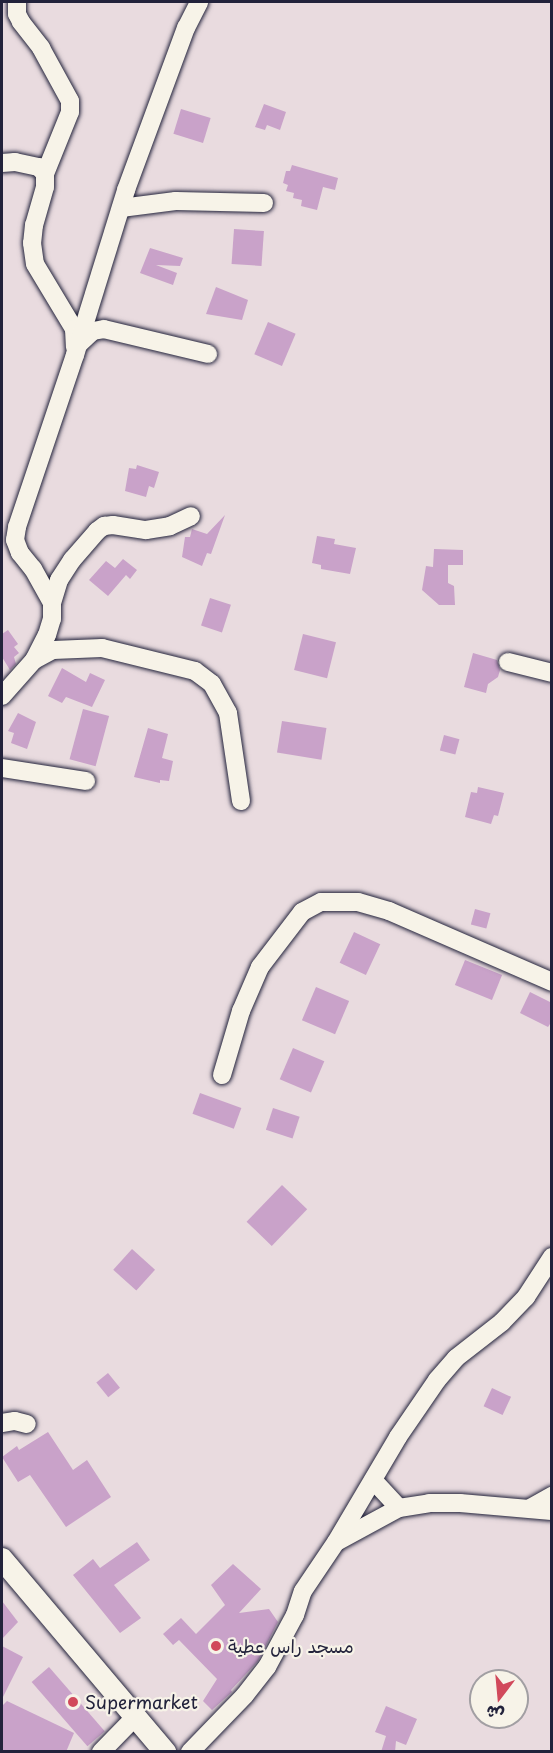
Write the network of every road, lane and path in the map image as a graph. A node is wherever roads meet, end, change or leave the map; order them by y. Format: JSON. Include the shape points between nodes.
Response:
{"nodes":[{"id":1,"x":17,"y":2,"type":"edge"},
{"id":2,"x":199,"y":2,"type":"edge"},
{"id":3,"x":2,"y":163,"type":"edge"},
{"id":4,"x":45,"y":174,"type":"junction"},
{"id":5,"x":264,"y":203,"type":"dead end"},
{"id":6,"x":121,"y":208,"type":"junction"},
{"id":7,"x":77,"y":349,"type":"junction"},
{"id":8,"x":208,"y":354,"type":"dead end"},
{"id":9,"x":191,"y":516,"type":"dead end"},
{"id":10,"x":51,"y":603,"type":"junction"},
{"id":11,"x":34,"y":660,"type":"junction"},
{"id":12,"x":508,"y":662,"type":"dead end"},
{"id":13,"x":552,"y":673,"type":"edge"},
{"id":14,"x":2,"y":696,"type":"edge"},
{"id":15,"x":2,"y":768,"type":"edge"},
{"id":16,"x":86,"y":782,"type":"dead end"},
{"id":17,"x":241,"y":801,"type":"dead end"},
{"id":18,"x":552,"y":982,"type":"edge"},
{"id":19,"x":222,"y":1075,"type":"dead end"},
{"id":20,"x":552,"y":1257,"type":"edge"},
{"id":21,"x":2,"y":1423,"type":"edge"},
{"id":22,"x":27,"y":1424,"type":"dead end"},
{"id":23,"x":373,"y":1480,"type":"junction"},
{"id":24,"x":552,"y":1496,"type":"edge"},
{"id":25,"x":399,"y":1508,"type":"junction"},
{"id":26,"x":530,"y":1508,"type":"junction"},
{"id":27,"x":552,"y":1511,"type":"edge"},
{"id":28,"x":336,"y":1542,"type":"junction"},
{"id":29,"x":2,"y":1559,"type":"edge"},
{"id":30,"x":136,"y":1716,"type":"junction"},
{"id":31,"x":101,"y":1752,"type":"edge"},
{"id":32,"x":165,"y":1752,"type":"edge"},
{"id":33,"x":190,"y":1752,"type":"edge"}],
"edges":[{"from":1,"to":4,"type":"street","via":[[21,22],[70,101],[70,112]]},
{"from":2,"to":6,"type":"street"},
{"from":3,"to":4,"type":"street","via":[[39,167]]},
{"from":4,"to":7,"type":"street","via":[[34,225],[35,264],[74,329]]},
{"from":5,"to":6,"type":"street","via":[[176,201]]},
{"from":6,"to":7,"type":"street"},
{"from":7,"to":8,"type":"street","via":[[93,331],[104,329]]},
{"from":7,"to":10,"type":"street","via":[[15,540]]},
{"from":9,"to":10,"type":"street","via":[[170,526],[146,530],[104,526],[72,560]]},
{"from":10,"to":11,"type":"street","via":[[52,619]]},
{"from":11,"to":14,"type":"street"},
{"from":11,"to":17,"type":"street","via":[[53,650],[102,648],[195,671],[212,684],[228,713]]},
{"from":12,"to":13,"type":"street"},
{"from":15,"to":16,"type":"street"},
{"from":18,"to":19,"type":"street","via":[[389,911],[358,902],[321,902],[302,912],[260,967],[241,1011]]},
{"from":20,"to":23,"type":"street","via":[[526,1297],[502,1322],[456,1358],[437,1380]]},
{"from":21,"to":22,"type":"street"},
{"from":23,"to":25,"type":"street"},
{"from":23,"to":28,"type":"street"},
{"from":24,"to":26,"type":"street"},
{"from":25,"to":26,"type":"street","via":[[439,1503]]},
{"from":25,"to":28,"type":"street"},
{"from":26,"to":27,"type":"street"},
{"from":28,"to":33,"type":"street","via":[[303,1591],[295,1615],[267,1667]]},
{"from":29,"to":30,"type":"main road"},
{"from":30,"to":31,"type":"street"},
{"from":30,"to":32,"type":"main road"}]}
